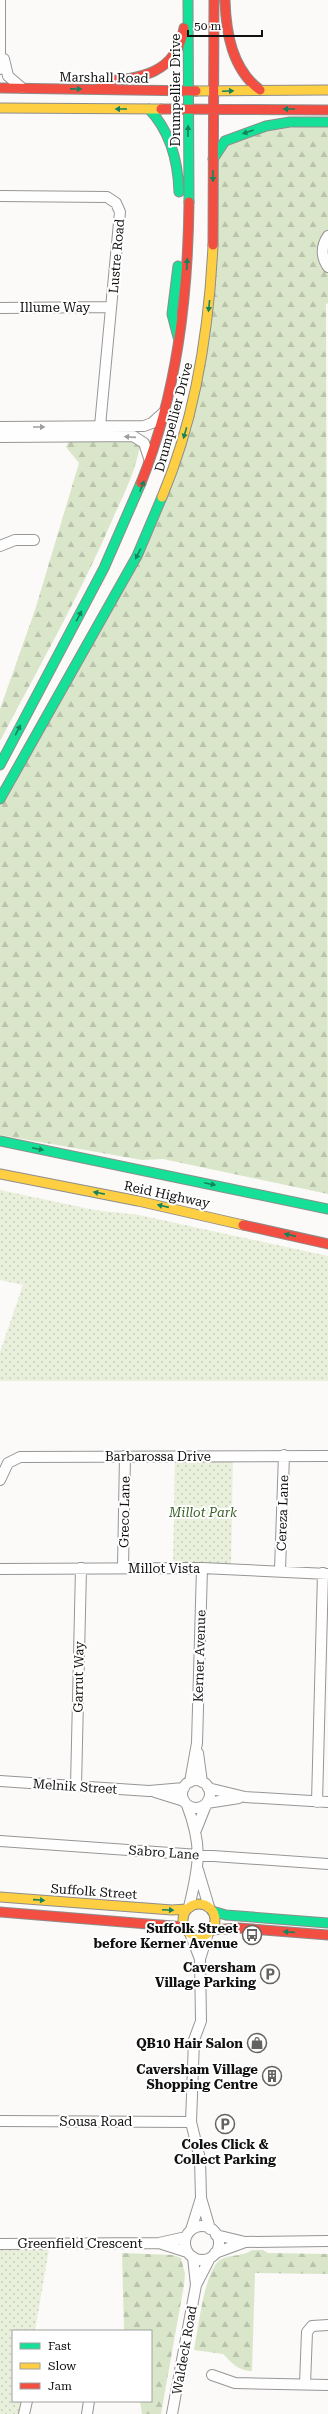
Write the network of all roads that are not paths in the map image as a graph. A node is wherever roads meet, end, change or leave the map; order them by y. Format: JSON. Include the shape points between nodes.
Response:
{"nodes":[{"id":1,"x":0,"y":0,"type":"edge"},
{"id":2,"x":214,"y":0,"type":"edge"},
{"id":3,"x":225,"y":0,"type":"edge"},
{"id":4,"x":188,"y":5,"type":"edge"},
{"id":5,"x":1,"y":42,"type":"edge"},
{"id":6,"x":0,"y":69,"type":"edge"},
{"id":7,"x":0,"y":88,"type":"edge"},
{"id":8,"x":26,"y":88,"type":"junction"},
{"id":9,"x":260,"y":90,"type":"junction"},
{"id":10,"x":328,"y":90,"type":"edge"},
{"id":11,"x":189,"y":91,"type":"junction"},
{"id":12,"x":213,"y":91,"type":"junction"},
{"id":13,"x":0,"y":108,"type":"edge"},
{"id":14,"x":149,"y":109,"type":"junction"},
{"id":15,"x":188,"y":109,"type":"junction"},
{"id":16,"x":213,"y":109,"type":"junction"},
{"id":17,"x":328,"y":110,"type":"edge"},
{"id":18,"x":328,"y":122,"type":"edge"},
{"id":19,"x":213,"y":159,"type":"junction"},
{"id":20,"x":0,"y":196,"type":"edge"},
{"id":21,"x":178,"y":199,"type":"dead end"},
{"id":22,"x":178,"y":235,"type":"dead end"},
{"id":23,"x":328,"y":236,"type":"edge"},
{"id":24,"x":328,"y":267,"type":"edge"},
{"id":25,"x":111,"y":307,"type":"junction"},
{"id":26,"x":0,"y":308,"type":"edge"},
{"id":27,"x":179,"y":344,"type":"junction"},
{"id":28,"x":166,"y":411,"type":"junction"},
{"id":29,"x":100,"y":426,"type":"junction"},
{"id":30,"x":0,"y":427,"type":"edge"},
{"id":31,"x":0,"y":437,"type":"edge"},
{"id":32,"x":150,"y":464,"type":"junction"},
{"id":33,"x":34,"y":540,"type":"dead end"},
{"id":34,"x":0,"y":546,"type":"edge"},
{"id":35,"x":0,"y":765,"type":"edge"},
{"id":36,"x":0,"y":799,"type":"edge"},
{"id":37,"x":0,"y":1141,"type":"edge"},
{"id":38,"x":0,"y":1174,"type":"edge"},
{"id":39,"x":328,"y":1209,"type":"edge"},
{"id":40,"x":328,"y":1244,"type":"edge"},
{"id":41,"x":284,"y":1455,"type":"junction"},
{"id":42,"x":125,"y":1456,"type":"junction"},
{"id":43,"x":328,"y":1456,"type":"edge"},
{"id":44,"x":0,"y":1480,"type":"edge"},
{"id":45,"x":81,"y":1568,"type":"junction"},
{"id":46,"x":123,"y":1568,"type":"junction"},
{"id":47,"x":202,"y":1568,"type":"junction"},
{"id":48,"x":0,"y":1569,"type":"edge"},
{"id":49,"x":280,"y":1570,"type":"junction"},
{"id":50,"x":325,"y":1573,"type":"edge"},
{"id":51,"x":197,"y":1743,"type":"junction"},
{"id":52,"x":0,"y":1781,"type":"edge"},
{"id":53,"x":187,"y":1785,"type":"junction"},
{"id":54,"x":205,"y":1785,"type":"junction"},
{"id":55,"x":76,"y":1786,"type":"junction"},
{"id":56,"x":150,"y":1791,"type":"junction"},
{"id":57,"x":245,"y":1797,"type":"junction"},
{"id":58,"x":317,"y":1802,"type":"junction"},
{"id":59,"x":328,"y":1802,"type":"edge"},
{"id":60,"x":185,"y":1803,"type":"junction"},
{"id":61,"x":206,"y":1804,"type":"junction"},
{"id":62,"x":196,"y":1830,"type":"junction"},
{"id":63,"x":0,"y":1841,"type":"edge"},
{"id":64,"x":198,"y":1854,"type":"junction"},
{"id":65,"x":328,"y":1864,"type":"edge"},
{"id":66,"x":198,"y":1868,"type":"junction"},
{"id":67,"x":0,"y":1897,"type":"edge"},
{"id":68,"x":188,"y":1908,"type":"junction"},
{"id":69,"x":210,"y":1909,"type":"junction"},
{"id":70,"x":0,"y":1912,"type":"edge"},
{"id":71,"x":328,"y":1922,"type":"edge"},
{"id":72,"x":188,"y":1930,"type":"junction"},
{"id":73,"x":209,"y":1932,"type":"junction"},
{"id":74,"x":328,"y":1934,"type":"edge"},
{"id":75,"x":200,"y":1959,"type":"junction"},
{"id":76,"x":0,"y":2121,"type":"edge"},
{"id":77,"x":191,"y":2122,"type":"junction"},
{"id":78,"x":201,"y":2198,"type":"junction"},
{"id":79,"x":213,"y":2232,"type":"junction"},
{"id":80,"x":189,"y":2233,"type":"junction"},
{"id":81,"x":328,"y":2241,"type":"edge"},
{"id":82,"x":245,"y":2242,"type":"junction"},
{"id":83,"x":159,"y":2243,"type":"junction"},
{"id":84,"x":0,"y":2244,"type":"edge"},
{"id":85,"x":190,"y":2255,"type":"junction"},
{"id":86,"x":213,"y":2256,"type":"junction"},
{"id":87,"x":196,"y":2285,"type":"junction"},
{"id":88,"x":328,"y":2325,"type":"edge"},
{"id":89,"x":212,"y":2375,"type":"dead end"},
{"id":90,"x":305,"y":2384,"type":"junction"},
{"id":91,"x":328,"y":2385,"type":"edge"},
{"id":92,"x":27,"y":2402,"type":"edge"},
{"id":93,"x":89,"y":2402,"type":"edge"},
{"id":94,"x":24,"y":2414,"type":"edge"},
{"id":95,"x":87,"y":2414,"type":"edge"},
{"id":96,"x":172,"y":2414,"type":"edge"}],
"edges":[{"from":1,"to":5,"type":"street"},
{"from":2,"to":12,"type":"main road","name":"Drumpellier Drive"},
{"from":3,"to":9,"type":"main road","via":[[228,32],[242,73],[248,82]]},
{"from":4,"to":8,"type":"main road","via":[[180,48],[166,65],[156,71],[116,81],[71,81]]},
{"from":4,"to":11,"type":"main road","name":"Drumpellier Drive"},
{"from":5,"to":6,"type":"street"},
{"from":5,"to":8,"type":"street","via":[[8,76]]},
{"from":7,"to":8,"type":"main road","name":"Marshall Road"},
{"from":8,"to":11,"type":"main road","name":"Marshall Road","one_way":true},
{"from":9,"to":10,"type":"main road","name":"Marshall Road"},
{"from":12,"to":9,"type":"main road","name":"Marshall Road","one_way":true},
{"from":11,"to":12,"type":"main road","name":"Marshall Road"},
{"from":11,"to":15,"type":"main road","name":"Drumpellier Drive"},
{"from":12,"to":16,"type":"main road","name":"Drumpellier Drive"},
{"from":14,"to":13,"type":"main road","one_way":true},
{"from":14,"to":15,"type":"main road"},
{"from":14,"to":21,"type":"main road","via":[[162,123],[174,158],[179,178]]},
{"from":15,"to":16,"type":"main road"},
{"from":27,"to":15,"type":"main road","name":"Drumpellier Drive","one_way":true,"via":[[188,256]]},
{"from":17,"to":16,"type":"main road","one_way":true},
{"from":16,"to":19,"type":"main road","name":"Drumpellier Drive"},
{"from":18,"to":19,"type":"main road","one_way":true,"via":[[290,122],[266,126],[225,141]]},
{"from":19,"to":36,"type":"main road","name":"Drumpellier Drive","one_way":true,"via":[[213,254],[208,322],[193,405],[173,471],[137,556]]},
{"from":20,"to":25,"type":"street","name":"Lustre Road","via":[[107,197],[116,203],[120,212]]},
{"from":22,"to":27,"type":"main road","via":[[172,314]]},
{"from":23,"to":24,"type":"street","via":[[322,248],[322,255]]},
{"from":25,"to":26,"type":"street","name":"Illume Way"},
{"from":25,"to":29,"type":"street","name":"Lustre Road"},
{"from":27,"to":28,"type":"main road","name":"Drumpellier Drive"},
{"from":28,"to":29,"type":"street","via":[[148,425]]},
{"from":28,"to":32,"type":"main road","name":"Drumpellier Drive"},
{"from":30,"to":29,"type":"street","one_way":true},
{"from":32,"to":31,"type":"street","one_way":true,"via":[[146,446],[134,436]]},
{"from":35,"to":32,"type":"main road","name":"Drumpellier Drive","one_way":true,"via":[[112,554]]},
{"from":33,"to":34,"type":"street","via":[[15,540]]},
{"from":37,"to":39,"type":"main road","name":"Reid Highway","one_way":true},
{"from":40,"to":38,"type":"main road","name":"Reid Highway","one_way":true,"via":[[138,1200]]},
{"from":41,"to":42,"type":"street","name":"Barbarossa Drive"},
{"from":41,"to":43,"type":"street","name":"Barbarossa Drive"},
{"from":41,"to":49,"type":"street","name":"Cereza Lane"},
{"from":42,"to":44,"type":"street","name":"Barbarossa Drive","via":[[20,1457],[8,1464]]},
{"from":42,"to":46,"type":"street","name":"Greco Lane"},
{"from":45,"to":46,"type":"street","name":"Millot Vista"},
{"from":45,"to":48,"type":"street","name":"Millot Vista"},
{"from":45,"to":55,"type":"street","name":"Garrut Way"},
{"from":46,"to":47,"type":"street","name":"Millot Vista"},
{"from":47,"to":49,"type":"street","name":"Millot Vista"},
{"from":47,"to":51,"type":"street","name":"Kerner Avenue"},
{"from":49,"to":50,"type":"street","name":"Millot Vista"},
{"from":50,"to":58,"type":"street"},
{"from":51,"to":53,"type":"street","name":"Kerner Avenue"},
{"from":51,"to":54,"type":"street","name":"Kerner Avenue"},
{"from":52,"to":55,"type":"street","name":"Melnik Street"},
{"from":53,"to":54,"type":"street"},
{"from":53,"to":56,"type":"street","name":"Melnik Street"},
{"from":53,"to":60,"type":"street"},
{"from":54,"to":57,"type":"street"},
{"from":54,"to":61,"type":"street","via":[[210,1796]]},
{"from":55,"to":56,"type":"street","name":"Melnik Street"},
{"from":56,"to":60,"type":"street","name":"Melnik Street"},
{"from":57,"to":58,"type":"street"},
{"from":57,"to":61,"type":"street"},
{"from":58,"to":59,"type":"street"},
{"from":60,"to":61,"type":"street","via":[[196,1808]]},
{"from":60,"to":62,"type":"street"},
{"from":61,"to":62,"type":"street"},
{"from":62,"to":64,"type":"street"},
{"from":63,"to":64,"type":"street","name":"Sabro Lane"},
{"from":64,"to":65,"type":"street","name":"Sabro Lane"},
{"from":64,"to":66,"type":"street"},
{"from":66,"to":68,"type":"street"},
{"from":66,"to":69,"type":"street"},
{"from":67,"to":68,"type":"main road","name":"Suffolk Street","one_way":true,"via":[[172,1910]]},
{"from":68,"to":69,"type":"main road","via":[[199,1904]]},
{"from":68,"to":72,"type":"main road","via":[[183,1918]]},
{"from":69,"to":71,"type":"main road","via":[[226,1915]]},
{"from":69,"to":73,"type":"main road","via":[[215,1921]]},
{"from":70,"to":72,"type":"main road"},
{"from":72,"to":73,"type":"main road","via":[[197,1936]]},
{"from":72,"to":75,"type":"street"},
{"from":74,"to":73,"type":"main road","one_way":true,"via":[[239,1928]]},
{"from":73,"to":75,"type":"street"},
{"from":75,"to":77,"type":"street","via":[[201,2022],[194,2040]]},
{"from":76,"to":77,"type":"street","name":"Sousa Road"},
{"from":77,"to":78,"type":"street","via":[[200,2159]]},
{"from":78,"to":79,"type":"street"},
{"from":78,"to":80,"type":"street"},
{"from":79,"to":80,"type":"street","via":[[202,2226]]},
{"from":79,"to":82,"type":"street"},
{"from":79,"to":86,"type":"street","via":[[218,2244]]},
{"from":80,"to":83,"type":"street","name":"Greenfield Crescent"},
{"from":80,"to":85,"type":"street","via":[[185,2247]]},
{"from":81,"to":82,"type":"street"},
{"from":82,"to":86,"type":"street"},
{"from":83,"to":84,"type":"street","name":"Greenfield Crescent"},
{"from":83,"to":85,"type":"street","name":"Greenfield Crescent"},
{"from":85,"to":86,"type":"street","via":[[201,2260]]},
{"from":85,"to":87,"type":"street","name":"Waldeck Road"},
{"from":86,"to":87,"type":"street","name":"Waldeck Road"},
{"from":87,"to":96,"type":"street","name":"Waldeck Road"},
{"from":88,"to":90,"type":"street","via":[[312,2326],[306,2332]]},
{"from":89,"to":90,"type":"street","via":[[235,2384]]},
{"from":90,"to":91,"type":"street"},
{"from":92,"to":94,"type":"street"},
{"from":93,"to":95,"type":"street"}]}
